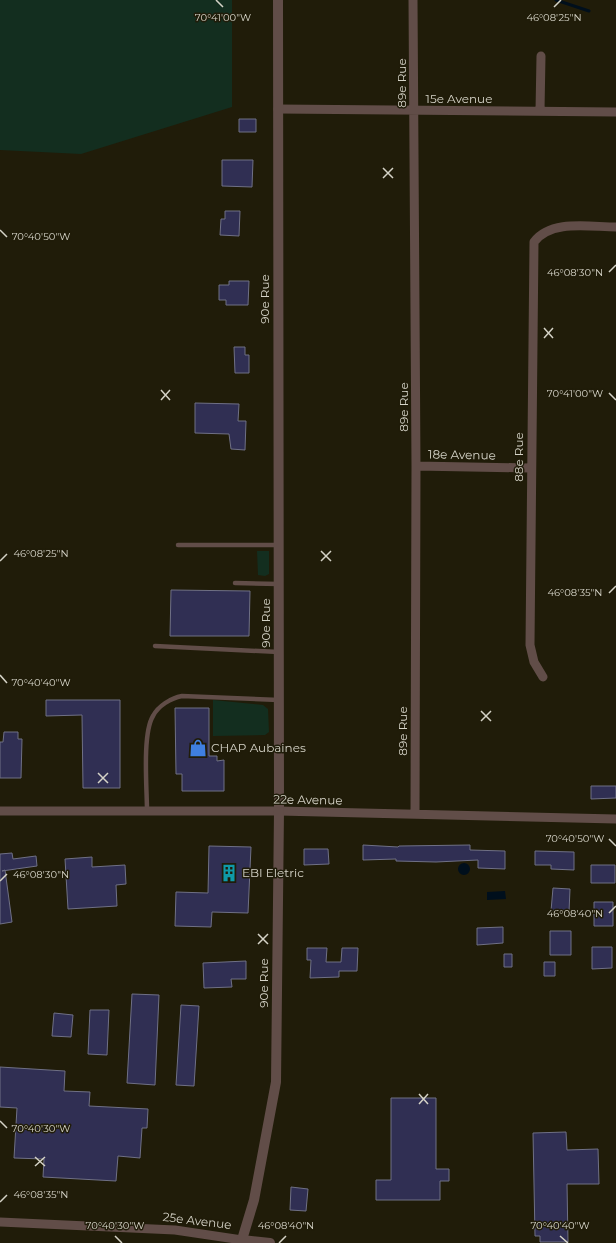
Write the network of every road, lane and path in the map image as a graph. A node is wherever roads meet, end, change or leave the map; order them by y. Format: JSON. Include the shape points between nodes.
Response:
{"nodes":[{"id":1,"x":278,"y":0,"type":"edge"},
{"id":2,"x":413,"y":0,"type":"edge"},
{"id":3,"x":541,"y":56,"type":"dead end"},
{"id":4,"x":278,"y":109,"type":"junction"},
{"id":5,"x":414,"y":111,"type":"junction"},
{"id":6,"x":540,"y":111,"type":"junction"},
{"id":7,"x":616,"y":112,"type":"edge"},
{"id":8,"x":616,"y":227,"type":"edge"},
{"id":9,"x":416,"y":466,"type":"junction"},
{"id":10,"x":530,"y":468,"type":"junction"},
{"id":11,"x":178,"y":545,"type":"dead end"},
{"id":12,"x":278,"y":545,"type":"junction"},
{"id":13,"x":235,"y":583,"type":"dead end"},
{"id":14,"x":279,"y":584,"type":"junction"},
{"id":15,"x":155,"y":646,"type":"dead end"},
{"id":16,"x":279,"y":652,"type":"junction"},
{"id":17,"x":543,"y":678,"type":"dead end"},
{"id":18,"x":279,"y":700,"type":"junction"},
{"id":19,"x":0,"y":811,"type":"edge"},
{"id":20,"x":147,"y":811,"type":"junction"},
{"id":21,"x":279,"y":811,"type":"junction"},
{"id":22,"x":415,"y":814,"type":"junction"},
{"id":23,"x":616,"y":819,"type":"edge"},
{"id":24,"x":0,"y":1222,"type":"edge"},
{"id":25,"x":242,"y":1242,"type":"edge"},
{"id":26,"x":270,"y":1243,"type":"edge"}],
"edges":[{"from":1,"to":4,"type":"street","name":"90e Rue"},
{"from":2,"to":5,"type":"street","name":"89e Rue"},
{"from":3,"to":6,"type":"street"},
{"from":4,"to":5,"type":"street","name":"15e Avenue"},
{"from":4,"to":12,"type":"street","name":"90e Rue"},
{"from":5,"to":6,"type":"street","name":"15e Avenue"},
{"from":5,"to":9,"type":"street","name":"89e Rue"},
{"from":6,"to":7,"type":"street","name":"15e Avenue"},
{"from":8,"to":10,"type":"street","name":"88e Rue","via":[[559,227],[538,236],[534,242]]},
{"from":9,"to":10,"type":"street","name":"18e Avenue"},
{"from":9,"to":22,"type":"street","name":"89e Rue"},
{"from":10,"to":17,"type":"street","name":"88e Rue","via":[[530,645],[534,662]]},
{"from":11,"to":12,"type":"lane"},
{"from":12,"to":14,"type":"street","name":"90e Rue"},
{"from":13,"to":14,"type":"lane"},
{"from":14,"to":16,"type":"street","name":"90e Rue"},
{"from":15,"to":16,"type":"lane"},
{"from":16,"to":18,"type":"street","name":"90e Rue"},
{"from":18,"to":20,"type":"lane","via":[[182,696],[172,698],[153,716],[147,731]]},
{"from":18,"to":21,"type":"street","name":"90e Rue"},
{"from":19,"to":20,"type":"street","name":"22e Avenue"},
{"from":20,"to":21,"type":"street","name":"22e Avenue"},
{"from":21,"to":22,"type":"street","name":"22e Avenue"},
{"from":21,"to":25,"type":"street","name":"90e Rue","via":[[276,1082],[254,1200]]},
{"from":22,"to":23,"type":"street","name":"22e Avenue"},
{"from":24,"to":25,"type":"street","name":"25e Avenue","via":[[175,1230]]},
{"from":25,"to":26,"type":"street","name":"25e Avenue"}]}
